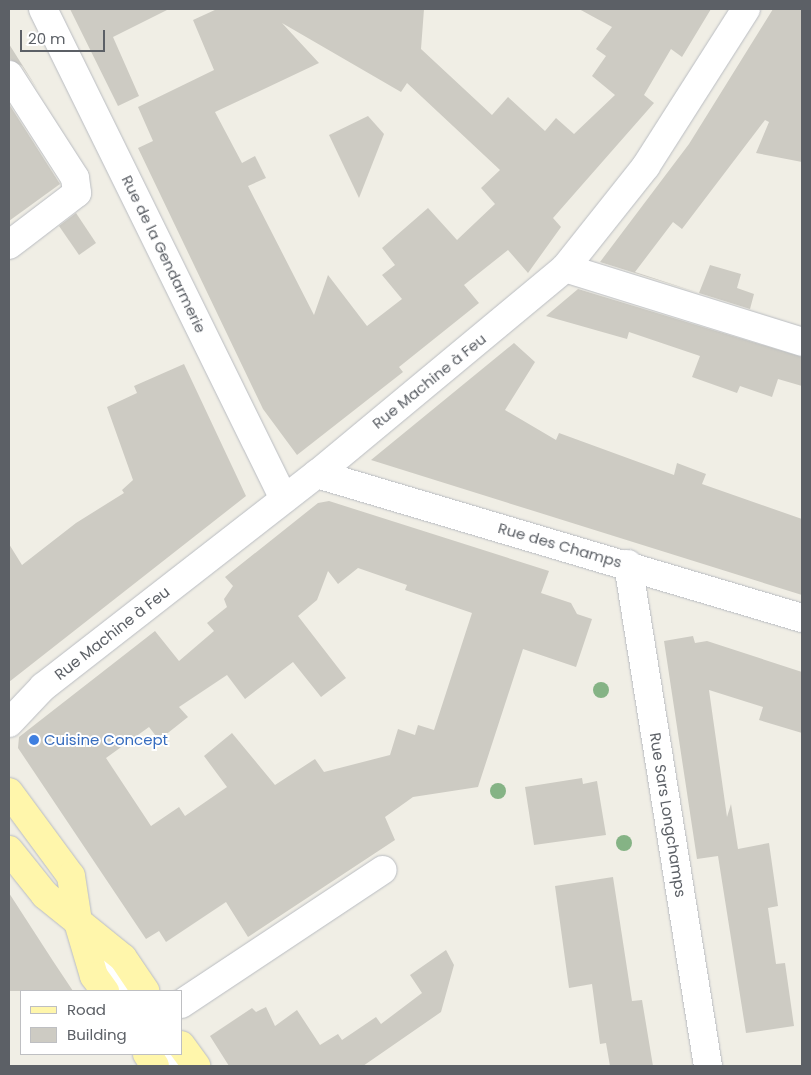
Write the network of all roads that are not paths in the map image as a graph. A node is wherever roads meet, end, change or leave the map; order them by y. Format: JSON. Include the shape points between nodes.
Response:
{"nodes":[{"id":1,"x":43,"y":9,"type":"edge"},
{"id":2,"x":746,"y":9,"type":"edge"},
{"id":3,"x":9,"y":75,"type":"edge"},
{"id":4,"x":9,"y":245,"type":"edge"},
{"id":5,"x":565,"y":268,"type":"junction"},
{"id":6,"x":802,"y":342,"type":"edge"},
{"id":7,"x":317,"y":474,"type":"junction"},
{"id":8,"x":284,"y":499,"type":"junction"},
{"id":9,"x":628,"y":564,"type":"junction"},
{"id":10,"x":802,"y":618,"type":"edge"},
{"id":11,"x":43,"y":687,"type":"junction"},
{"id":12,"x":9,"y":706,"type":"edge"},
{"id":13,"x":9,"y":723,"type":"edge"},
{"id":14,"x":9,"y":788,"type":"edge"},
{"id":15,"x":9,"y":793,"type":"edge"},
{"id":16,"x":9,"y":850,"type":"edge"},
{"id":17,"x":383,"y":870,"type":"dead end"},
{"id":18,"x":78,"y":922,"type":"junction"},
{"id":19,"x":103,"y":990,"type":"edge"},
{"id":20,"x":124,"y":990,"type":"edge"},
{"id":21,"x":144,"y":990,"type":"edge"},
{"id":22,"x":182,"y":1003,"type":"edge"},
{"id":23,"x":182,"y":1046,"type":"edge"},
{"id":24,"x":148,"y":1055,"type":"edge"},
{"id":25,"x":167,"y":1055,"type":"edge"},
{"id":26,"x":156,"y":1066,"type":"edge"},
{"id":27,"x":174,"y":1066,"type":"edge"},
{"id":28,"x":196,"y":1066,"type":"edge"},
{"id":29,"x":708,"y":1066,"type":"edge"}],
"edges":[{"from":1,"to":8,"type":"street","name":"Rue de la Gendarmerie"},
{"from":2,"to":5,"type":"street","name":"Rue Machine à Feu","via":[[646,166]]},
{"from":3,"to":4,"type":"street","via":[[75,178],[77,194]]},
{"from":5,"to":6,"type":"street"},
{"from":5,"to":7,"type":"street","name":"Rue Machine à Feu"},
{"from":7,"to":8,"type":"street","name":"Rue Machine à Feu"},
{"from":7,"to":9,"type":"street","name":"Rue des Champs"},
{"from":8,"to":11,"type":"street","name":"Rue Machine à Feu"},
{"from":9,"to":10,"type":"street","name":"Rue des Champs"},
{"from":9,"to":29,"type":"street","name":"Rue Sars Longchamps"},
{"from":11,"to":12,"type":"street","name":"Rue Machine à Feu"},
{"from":11,"to":13,"type":"street","name":"Rue Machine à Feu"},
{"from":14,"to":15,"type":"main road"},
{"from":15,"to":18,"type":"main road","via":[[71,876]]},
{"from":16,"to":18,"type":"main road","via":[[45,895]]},
{"from":17,"to":22,"type":"street"},
{"from":18,"to":19,"type":"main road","via":[[94,976]]},
{"from":18,"to":20,"type":"street"},
{"from":18,"to":21,"type":"main road","via":[[123,958]]},
{"from":23,"to":28,"type":"main road"},
{"from":24,"to":26,"type":"main road"},
{"from":25,"to":27,"type":"street"}]}
